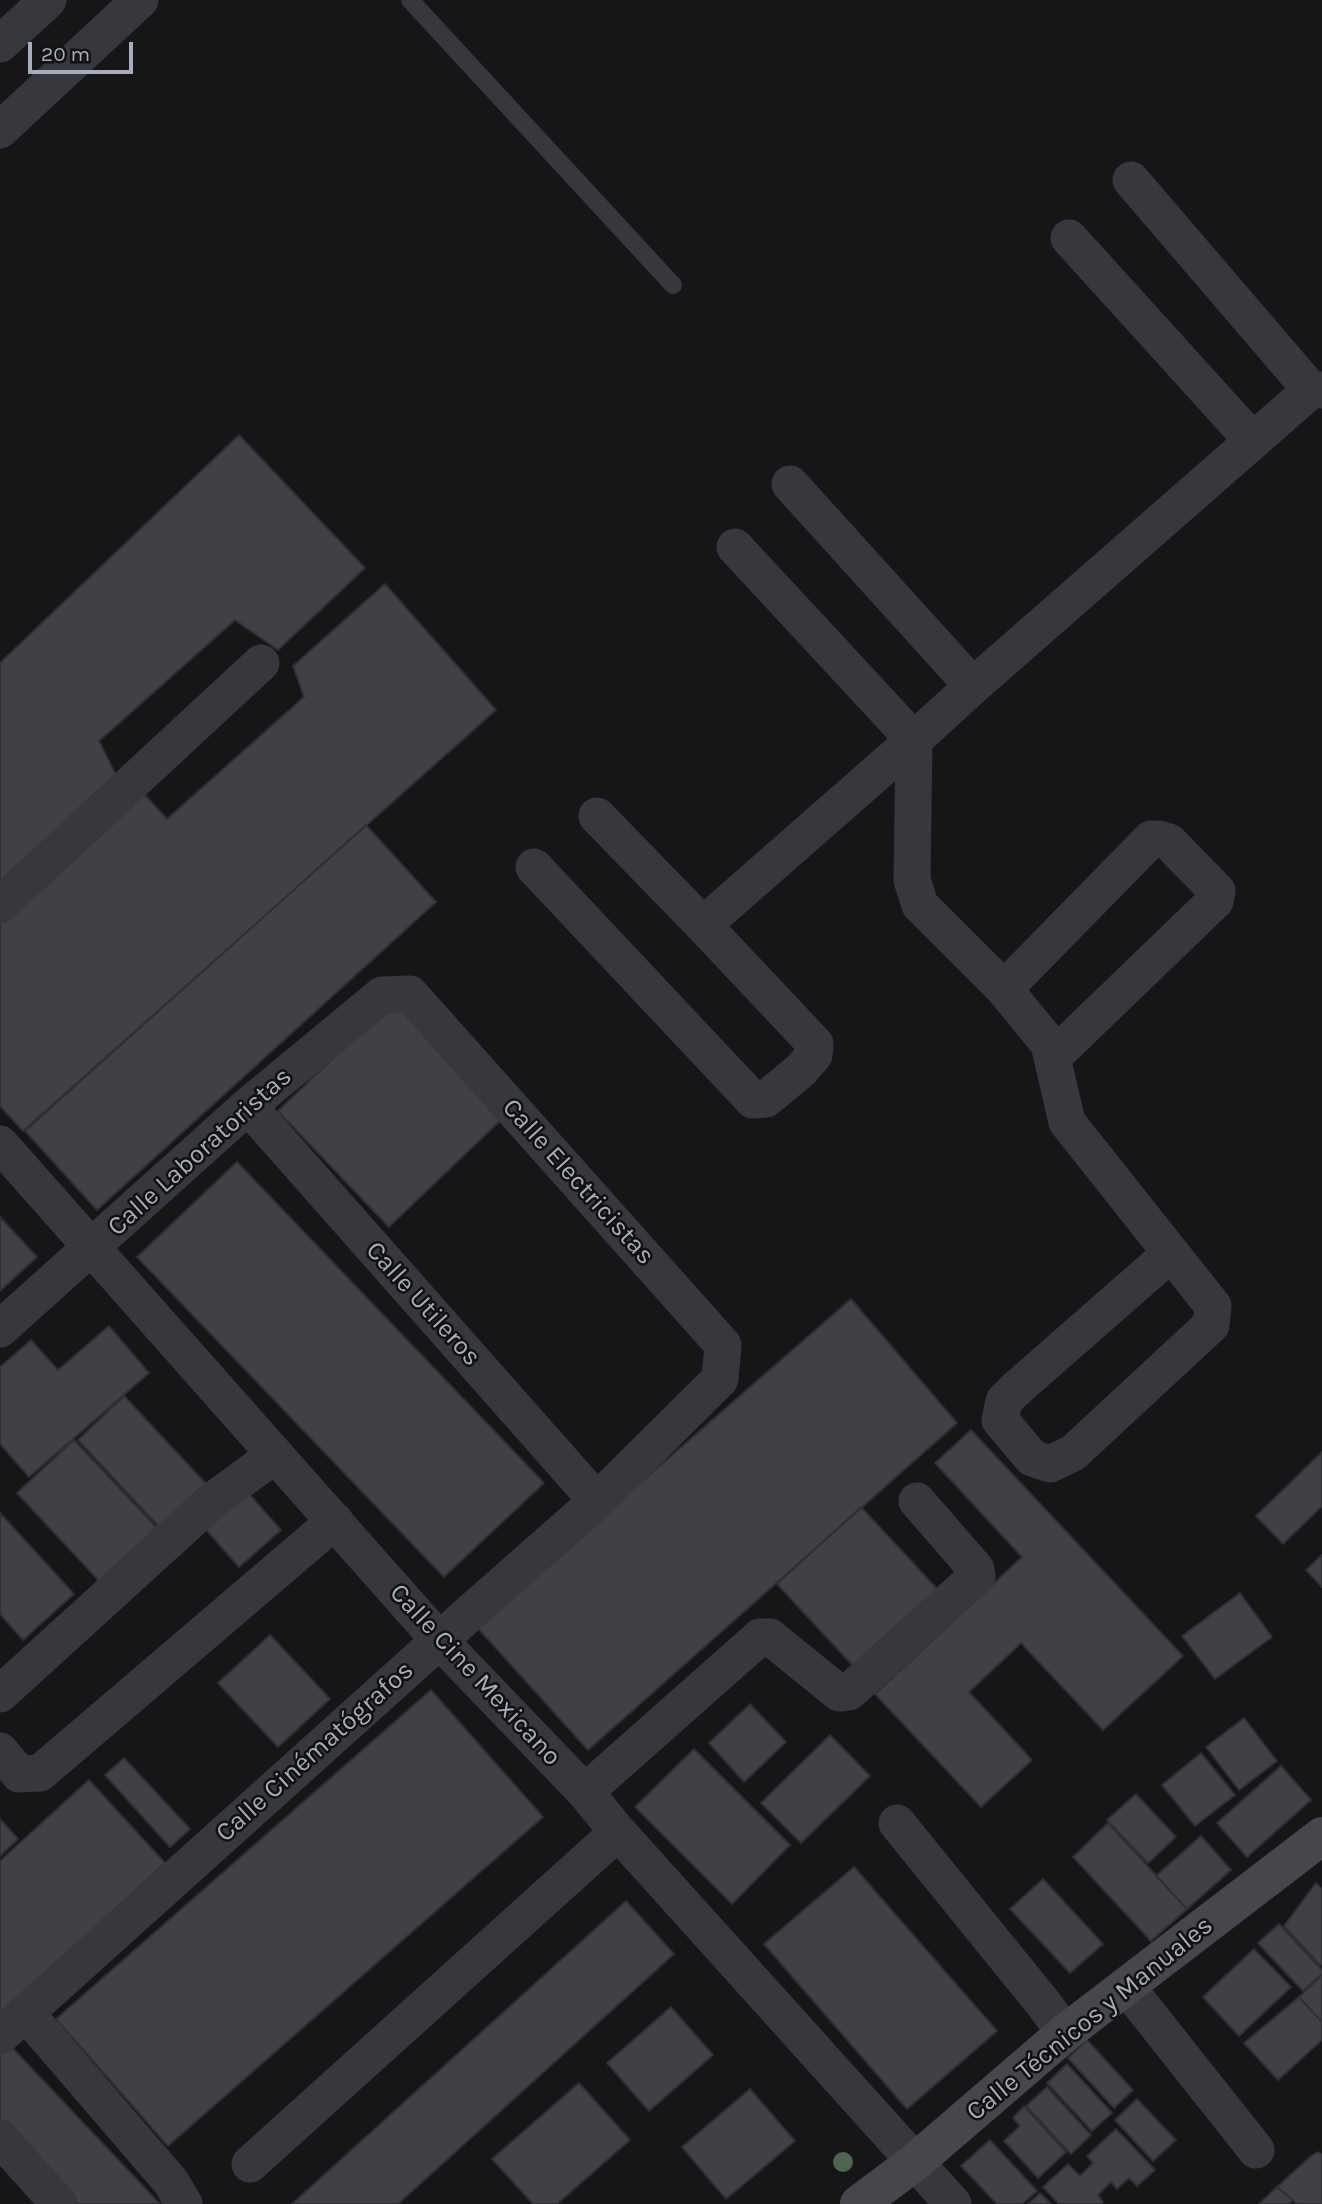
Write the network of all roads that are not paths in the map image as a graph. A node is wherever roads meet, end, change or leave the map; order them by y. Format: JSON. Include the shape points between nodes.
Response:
{"nodes":[{"id":1,"x":48,"y":0,"type":"edge"},
{"id":2,"x":140,"y":0,"type":"edge"},
{"id":3,"x":410,"y":0,"type":"edge"},
{"id":4,"x":0,"y":44,"type":"edge"},
{"id":5,"x":0,"y":130,"type":"edge"},
{"id":6,"x":1131,"y":180,"type":"dead end"},
{"id":7,"x":1069,"y":238,"type":"dead end"},
{"id":8,"x":673,"y":285,"type":"dead end"},
{"id":9,"x":1317,"y":390,"type":"edge"},
{"id":10,"x":1254,"y":440,"type":"junction"},
{"id":11,"x":790,"y":484,"type":"dead end"},
{"id":12,"x":735,"y":547,"type":"dead end"},
{"id":13,"x":261,"y":663,"type":"dead end"},
{"id":14,"x":973,"y":686,"type":"junction"},
{"id":15,"x":914,"y":740,"type":"junction"},
{"id":16,"x":597,"y":816,"type":"dead end"},
{"id":17,"x":534,"y":867,"type":"dead end"},
{"id":18,"x":0,"y":905,"type":"edge"},
{"id":19,"x":704,"y":925,"type":"junction"},
{"id":20,"x":1004,"y":989,"type":"junction"},
{"id":21,"x":410,"y":994,"type":"joint"},
{"id":22,"x":1052,"y":1058,"type":"junction"},
{"id":23,"x":248,"y":1106,"type":"junction"},
{"id":24,"x":0,"y":1144,"type":"edge"},
{"id":25,"x":93,"y":1247,"type":"junction"},
{"id":26,"x":1170,"y":1254,"type":"junction"},
{"id":27,"x":0,"y":1329,"type":"edge"},
{"id":28,"x":720,"y":1379,"type":"joint"},
{"id":29,"x":275,"y":1455,"type":"junction"},
{"id":30,"x":597,"y":1501,"type":"junction"},
{"id":31,"x":917,"y":1501,"type":"dead end"},
{"id":32,"x":335,"y":1521,"type":"junction"},
{"id":33,"x":440,"y":1641,"type":"junction"},
{"id":34,"x":0,"y":1694,"type":"edge"},
{"id":35,"x":0,"y":1751,"type":"edge"},
{"id":36,"x":585,"y":1792,"type":"junction"},
{"id":37,"x":897,"y":1823,"type":"dead end"},
{"id":38,"x":618,"y":1832,"type":"junction"},
{"id":39,"x":1322,"y":1836,"type":"edge"},
{"id":40,"x":1126,"y":1986,"type":"junction"},
{"id":41,"x":13,"y":2024,"type":"edge"},
{"id":42,"x":1065,"y":2033,"type":"junction"},
{"id":43,"x":0,"y":2138,"type":"edge"},
{"id":44,"x":1256,"y":2150,"type":"dead end"},
{"id":45,"x":915,"y":2162,"type":"junction"},
{"id":46,"x":250,"y":2164,"type":"dead end"},
{"id":47,"x":184,"y":2203,"type":"edge"},
{"id":48,"x":59,"y":2204,"type":"edge"},
{"id":49,"x":859,"y":2204,"type":"edge"},
{"id":50,"x":953,"y":2204,"type":"edge"}],
"edges":[{"from":1,"to":4,"type":"street"},
{"from":2,"to":5,"type":"street"},
{"from":3,"to":8,"type":"lane"},
{"from":6,"to":9,"type":"street"},
{"from":7,"to":10,"type":"street"},
{"from":9,"to":10,"type":"street"},
{"from":10,"to":14,"type":"street"},
{"from":11,"to":14,"type":"street"},
{"from":12,"to":15,"type":"street"},
{"from":13,"to":18,"type":"street"},
{"from":14,"to":15,"type":"street"},
{"from":15,"to":19,"type":"street"},
{"from":15,"to":20,"type":"street","via":[[912,880],[920,905]]},
{"from":16,"to":19,"type":"street"},
{"from":17,"to":19,"type":"street","via":[[753,1100],[766,1098],[801,1070],[814,1055],[815,1044]]},
{"from":20,"to":22,"type":"street","via":[[1049,1044]]},
{"from":20,"to":22,"type":"street","via":[[1151,839],[1169,842],[1217,891],[1215,901]]},
{"from":21,"to":23,"type":"street","name":"Calle Laboratoristas","via":[[383,995]]},
{"from":21,"to":28,"type":"street","name":"Calle Electricistas","via":[[723,1345]]},
{"from":22,"to":26,"type":"street","via":[[1067,1122]]},
{"from":23,"to":25,"type":"street","name":"Calle Laboratoristas"},
{"from":23,"to":30,"type":"street","name":"Calle Utileros"},
{"from":24,"to":25,"type":"street","name":"Calle Cine Mexicano"},
{"from":25,"to":27,"type":"street","name":"Calle Laboratoristas"},
{"from":25,"to":29,"type":"street","name":"Calle Cine Mexicano"},
{"from":26,"to":26,"type":"street","via":[[1213,1306],[1211,1325],[1073,1453],[1050,1464],[1032,1458],[1000,1420],[1004,1401]]},
{"from":28,"to":30,"type":"street","name":"Calle Cinématógrafos"},
{"from":29,"to":32,"type":"street","name":"Calle Cine Mexicano"},
{"from":29,"to":34,"type":"street","via":[[212,1501]]},
{"from":30,"to":33,"type":"street","name":"Calle Cinématógrafos"},
{"from":31,"to":36,"type":"street","via":[[976,1569],[977,1576],[849,1692],[839,1693],[770,1637],[760,1637]]},
{"from":32,"to":33,"type":"street","name":"Calle Cine Mexicano"},
{"from":32,"to":35,"type":"street","via":[[40,1773],[19,1774]]},
{"from":33,"to":36,"type":"street","name":"Calle Cine Mexicano"},
{"from":33,"to":41,"type":"street","name":"Calle Cinématógrafos"},
{"from":36,"to":38,"type":"street","name":"Calle Cine Mexicano"},
{"from":37,"to":42,"type":"street"},
{"from":38,"to":45,"type":"street","name":"Calle Cine Mexicano"},
{"from":38,"to":46,"type":"street"},
{"from":39,"to":40,"type":"street","name":"Calle Técnicos y Manuales"},
{"from":40,"to":42,"type":"street","name":"Calle Técnicos y Manuales"},
{"from":40,"to":44,"type":"street"},
{"from":41,"to":47,"type":"street","via":[[171,2182]]},
{"from":42,"to":45,"type":"street","name":"Calle Técnicos y Manuales"},
{"from":43,"to":48,"type":"street"},
{"from":45,"to":49,"type":"street","name":"Calle Técnicos y Manuales"},
{"from":45,"to":50,"type":"street","name":"Calle Cine Mexicano"}]}
